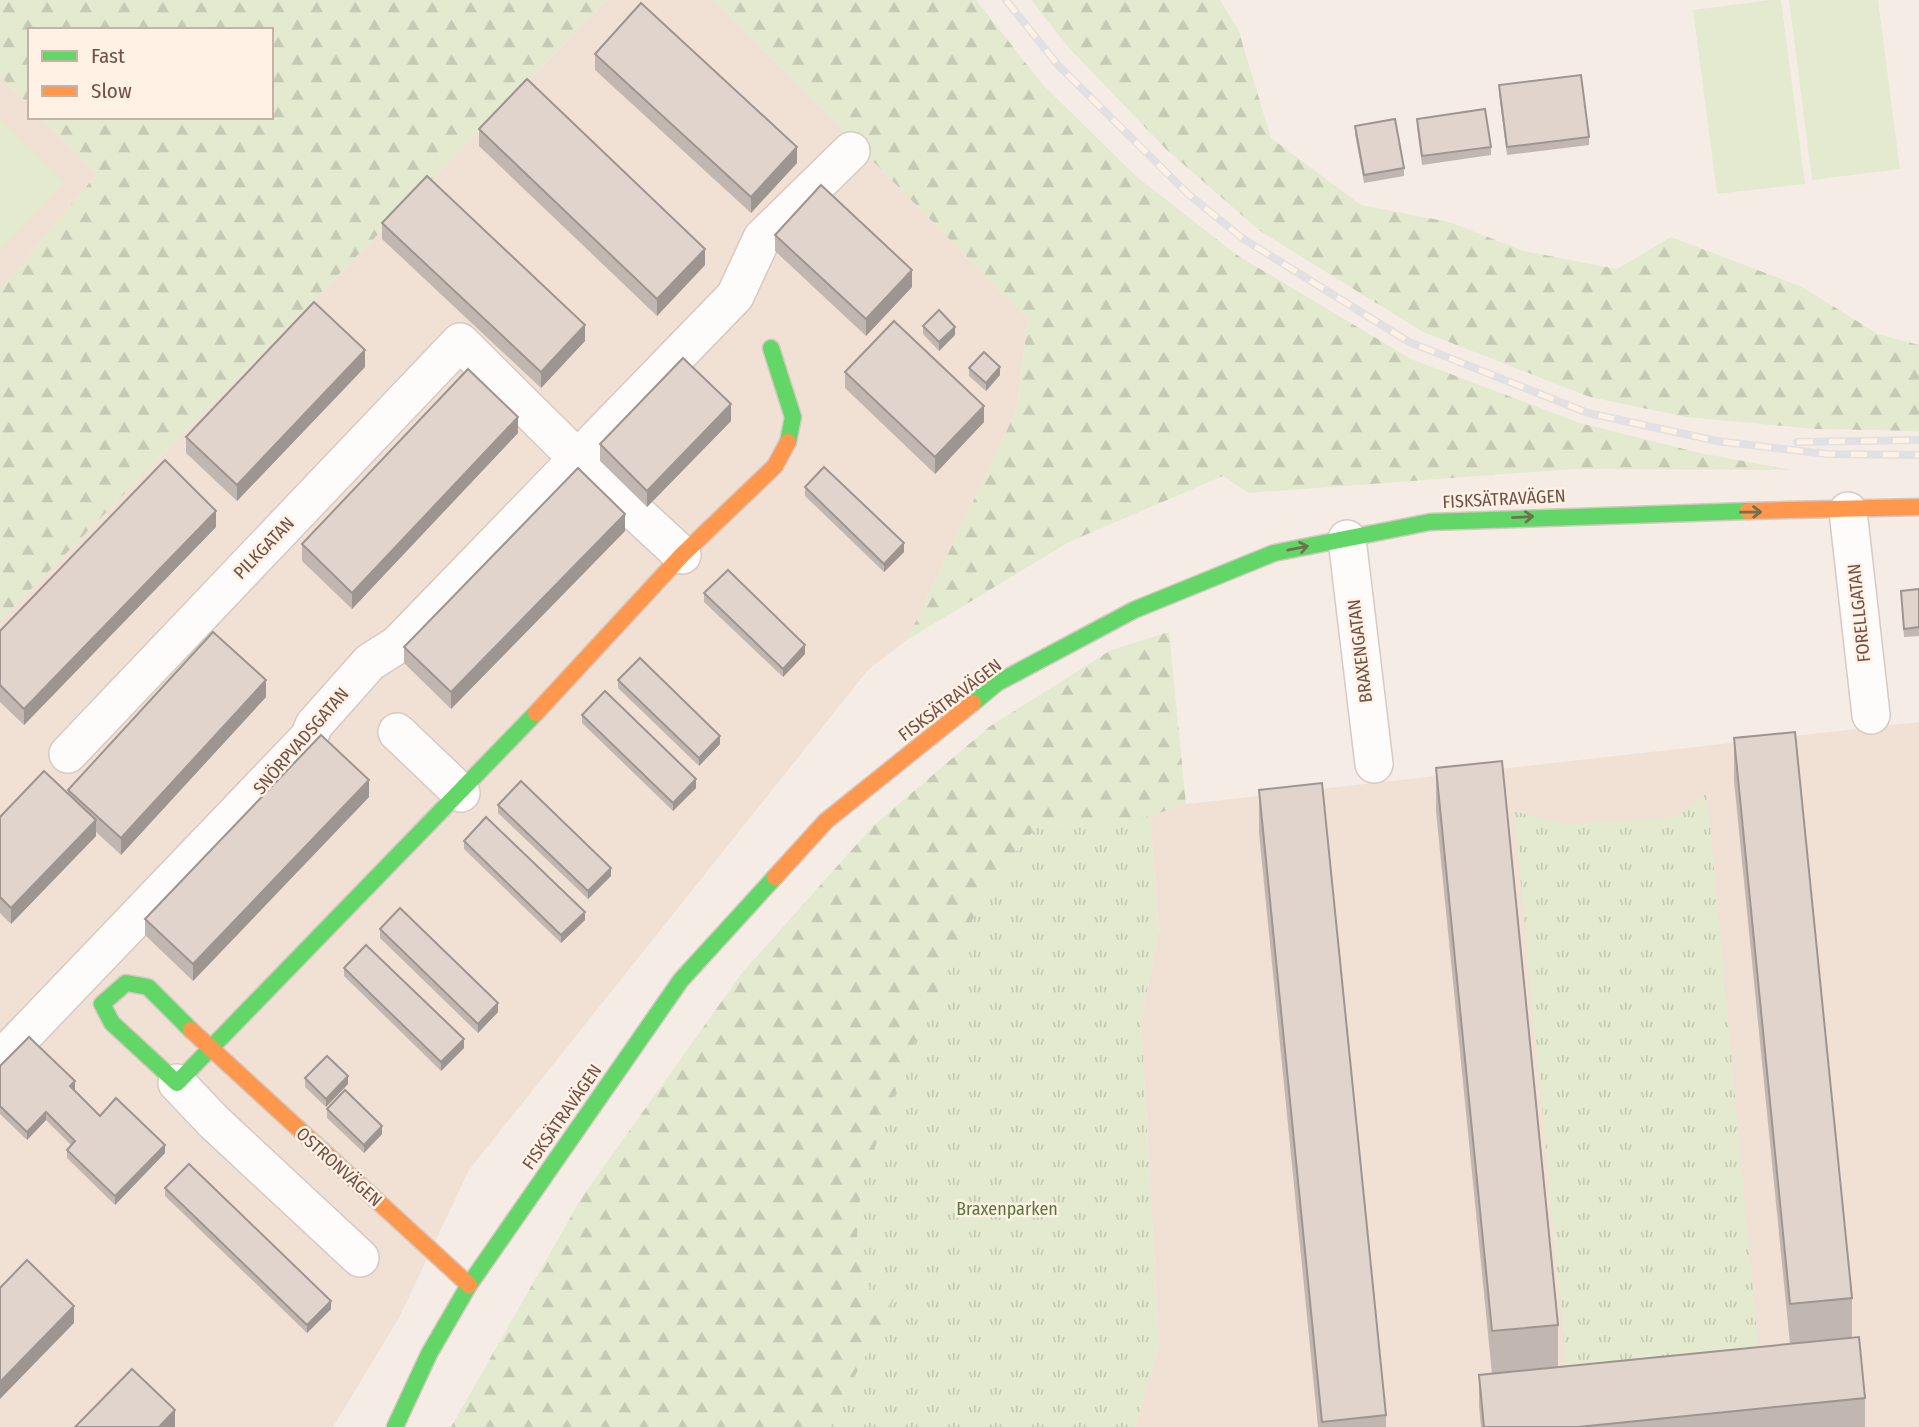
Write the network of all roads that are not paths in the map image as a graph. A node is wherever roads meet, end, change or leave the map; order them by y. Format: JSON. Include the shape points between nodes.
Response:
{"nodes":[{"id":1,"x":851,"y":151,"type":"dead end"},
{"id":2,"x":771,"y":348,"type":"dead end"},
{"id":3,"x":579,"y":460,"type":"junction"},
{"id":4,"x":1919,"y":507,"type":"edge"},
{"id":5,"x":1848,"y":510,"type":"junction"},
{"id":6,"x":1347,"y":539,"type":"junction"},
{"id":7,"x":682,"y":555,"type":"junction"},
{"id":8,"x":1871,"y":715,"type":"dead end"},
{"id":9,"x":397,"y":732,"type":"dead end"},
{"id":10,"x":68,"y":754,"type":"dead end"},
{"id":11,"x":1374,"y":764,"type":"dead end"},
{"id":12,"x":461,"y":793,"type":"junction"},
{"id":13,"x":209,"y":1048,"type":"junction"},
{"id":14,"x":0,"y":1060,"type":"edge"},
{"id":15,"x":177,"y":1083,"type":"junction"},
{"id":16,"x":360,"y":1258,"type":"dead end"},
{"id":17,"x":469,"y":1285,"type":"junction"},
{"id":18,"x":397,"y":1423,"type":"edge"}],
"edges":[{"from":1,"to":3,"type":"street","name":"SNÖRPVADSGATAN","via":[[762,238],[735,296]]},
{"from":2,"to":7,"type":"street","via":[[793,417],[788,444],[775,466]]},
{"from":3,"to":7,"type":"street"},
{"from":3,"to":10,"type":"street","name":"PILKGATAN","via":[[460,342]]},
{"from":3,"to":14,"type":"street","name":"SNÖRPVADSGATAN","via":[[397,645],[370,662],[314,725],[309,737]]},
{"from":4,"to":5,"type":"street","name":"FISKSÄTRAVÄGEN"},
{"from":6,"to":5,"type":"street","name":"FISKSÄTRAVÄGEN","one_way":true,"via":[[1430,522]]},
{"from":5,"to":8,"type":"street","name":"FORELLGATAN"},
{"from":6,"to":11,"type":"street","name":"BRAXENGATAN"},
{"from":17,"to":6,"type":"street","name":"FISKSÄTRAVÄGEN","one_way":true,"via":[[681,979],[826,821],[997,683],[1134,610],[1274,553]]},
{"from":7,"to":12,"type":"street"},
{"from":9,"to":12,"type":"street"},
{"from":12,"to":13,"type":"street"},
{"from":13,"to":15,"type":"street"},
{"from":13,"to":15,"type":"street","name":"OSTRONVÄGEN","via":[[148,987],[126,983],[102,1004],[112,1023]]},
{"from":13,"to":17,"type":"street","name":"OSTRONVÄGEN"},
{"from":15,"to":16,"type":"street","name":"OSTRONVÄGEN"},
{"from":17,"to":18,"type":"street","name":"FISKSÄTRAVÄGEN","via":[[429,1353]]}]}
